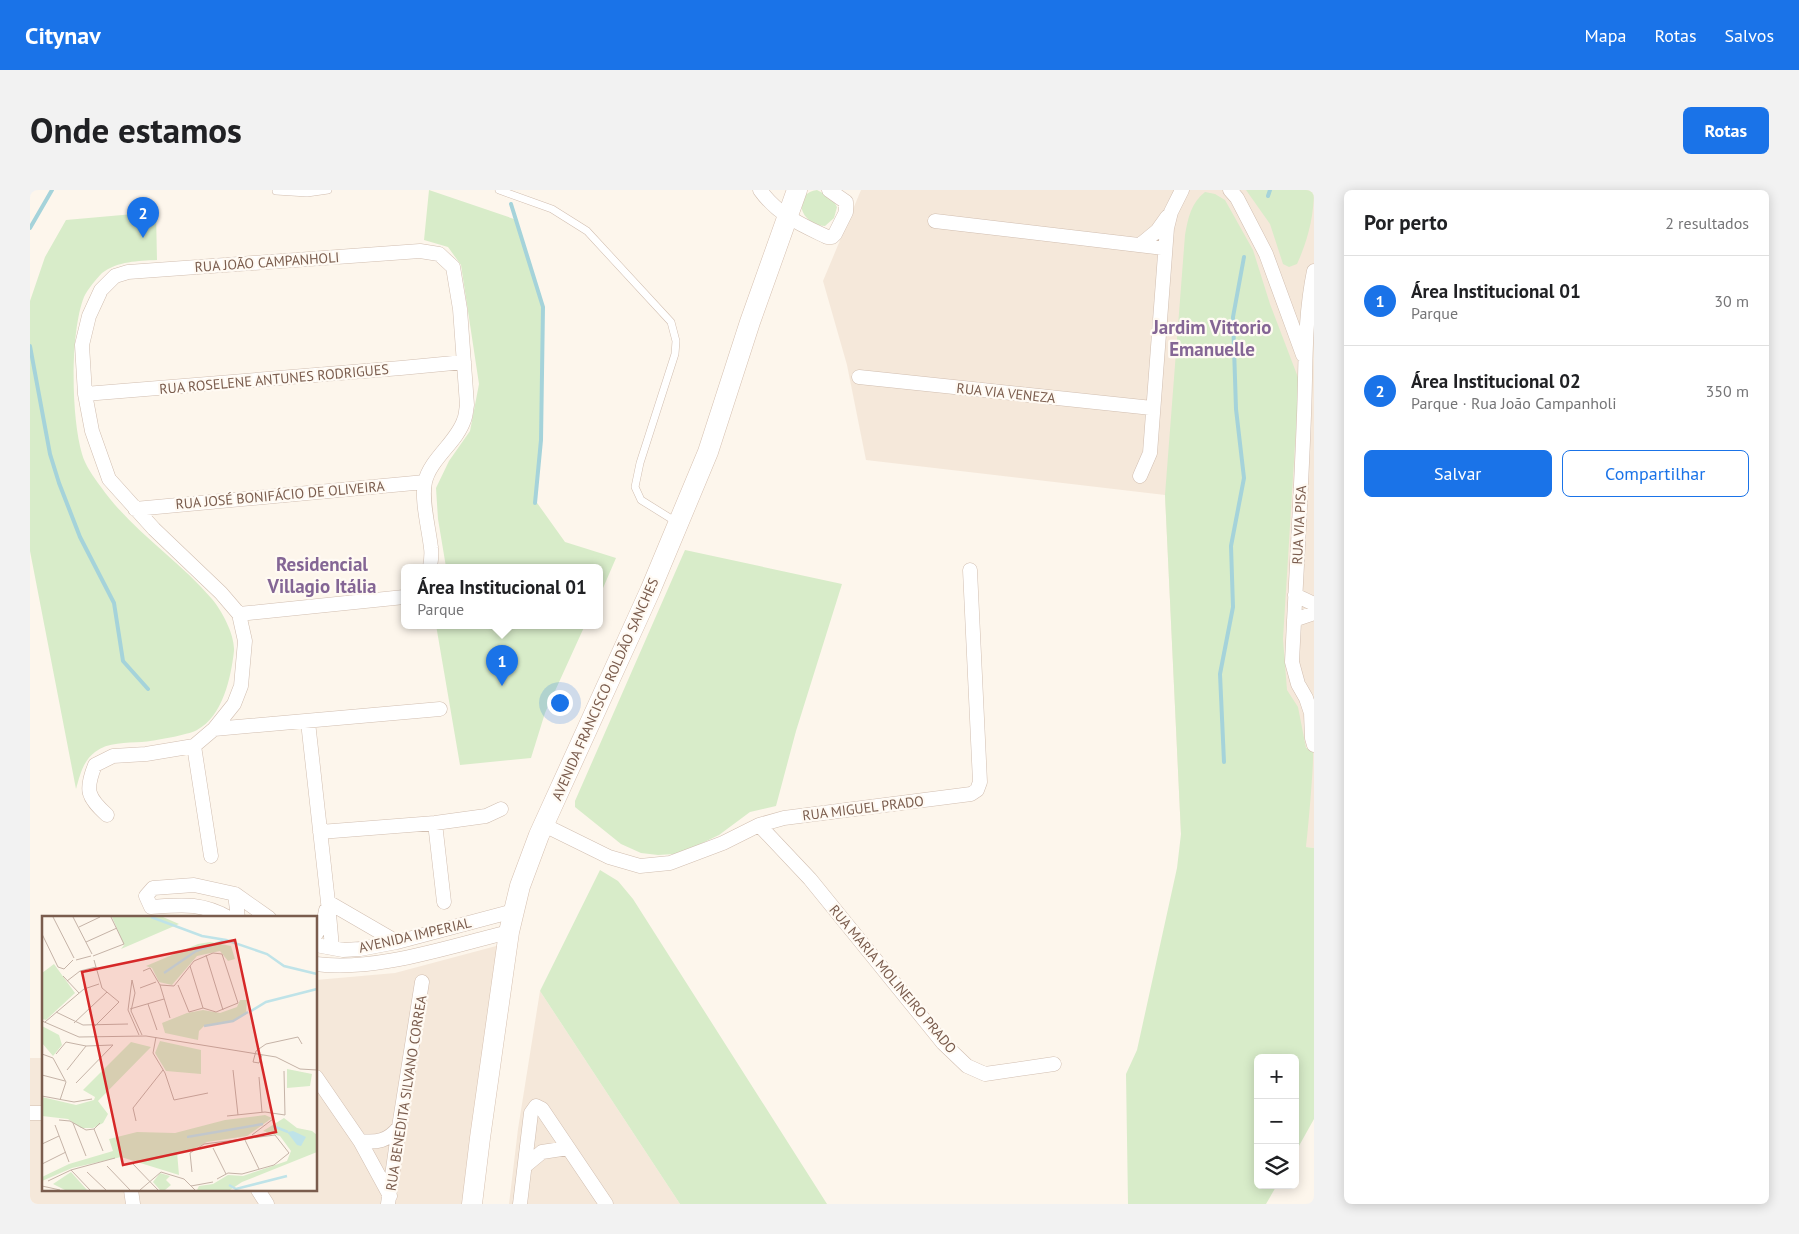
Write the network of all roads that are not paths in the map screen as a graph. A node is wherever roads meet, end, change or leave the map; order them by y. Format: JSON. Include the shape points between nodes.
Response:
{"nodes":[{"id":1,"x":328,"y":190,"type":"edge"},
{"id":2,"x":499,"y":190,"type":"edge"},
{"id":3,"x":760,"y":190,"type":"edge"},
{"id":4,"x":798,"y":190,"type":"edge"},
{"id":5,"x":829,"y":190,"type":"edge"},
{"id":6,"x":1182,"y":190,"type":"edge"},
{"id":7,"x":1230,"y":190,"type":"edge"},
{"id":8,"x":276,"y":191,"type":"edge"},
{"id":9,"x":1171,"y":212,"type":"junction"},
{"id":10,"x":786,"y":217,"type":"junction"},
{"id":11,"x":935,"y":222,"type":"dead end"},
{"id":12,"x":1140,"y":245,"type":"junction"},
{"id":13,"x":1164,"y":248,"type":"junction"},
{"id":14,"x":1314,"y":271,"type":"edge"},
{"id":15,"x":1304,"y":358,"type":"junction"},
{"id":16,"x":464,"y":362,"type":"junction"},
{"id":17,"x":860,"y":377,"type":"dead end"},
{"id":18,"x":85,"y":394,"type":"junction"},
{"id":19,"x":1309,"y":400,"type":"edge"},
{"id":20,"x":1152,"y":408,"type":"junction"},
{"id":21,"x":1140,"y":476,"type":"dead end"},
{"id":22,"x":425,"y":482,"type":"junction"},
{"id":23,"x":135,"y":509,"type":"junction"},
{"id":24,"x":678,"y":523,"type":"junction"},
{"id":25,"x":430,"y":564,"type":"edge"},
{"id":26,"x":970,"y":570,"type":"dead end"},
{"id":27,"x":1295,"y":595,"type":"junction"},
{"id":28,"x":401,"y":596,"type":"edge"},
{"id":29,"x":1314,"y":604,"type":"edge"},
{"id":30,"x":239,"y":614,"type":"junction"},
{"id":31,"x":1314,"y":614,"type":"edge"},
{"id":32,"x":1294,"y":620,"type":"junction"},
{"id":33,"x":234,"y":704,"type":"junction"},
{"id":34,"x":440,"y":709,"type":"dead end"},
{"id":35,"x":308,"y":722,"type":"junction"},
{"id":36,"x":258,"y":725,"type":"junction"},
{"id":37,"x":214,"y":729,"type":"junction"},
{"id":38,"x":1314,"y":745,"type":"edge"},
{"id":39,"x":194,"y":746,"type":"junction"},
{"id":40,"x":501,"y":810,"type":"dead end"},
{"id":41,"x":106,"y":815,"type":"dead end"},
{"id":42,"x":435,"y":823,"type":"junction"},
{"id":43,"x":544,"y":825,"type":"junction"},
{"id":44,"x":759,"y":825,"type":"junction"},
{"id":45,"x":320,"y":832,"type":"junction"},
{"id":46,"x":212,"y":856,"type":"dead end"},
{"id":47,"x":235,"y":894,"type":"junction"},
{"id":48,"x":328,"y":902,"type":"junction"},
{"id":49,"x":444,"y":902,"type":"dead end"},
{"id":50,"x":514,"y":911,"type":"junction"},
{"id":51,"x":225,"y":916,"type":"edge"},
{"id":52,"x":238,"y":916,"type":"edge"},
{"id":53,"x":266,"y":916,"type":"edge"},
{"id":54,"x":318,"y":930,"type":"edge"},
{"id":55,"x":509,"y":932,"type":"junction"},
{"id":56,"x":397,"y":942,"type":"junction"},
{"id":57,"x":318,"y":945,"type":"edge"},
{"id":58,"x":332,"y":948,"type":"junction"},
{"id":59,"x":318,"y":964,"type":"edge"},
{"id":60,"x":422,"y":982,"type":"dead end"},
{"id":61,"x":1054,"y":1064,"type":"dead end"},
{"id":62,"x":318,"y":1080,"type":"edge"},
{"id":63,"x":399,"y":1127,"type":"junction"},
{"id":64,"x":360,"y":1141,"type":"junction"},
{"id":65,"x":568,"y":1148,"type":"junction"},
{"id":66,"x":525,"y":1166,"type":"junction"},
{"id":67,"x":259,"y":1192,"type":"edge"},
{"id":68,"x":389,"y":1200,"type":"edge"},
{"id":69,"x":266,"y":1204,"type":"edge"},
{"id":70,"x":472,"y":1204,"type":"edge"},
{"id":71,"x":520,"y":1204,"type":"edge"},
{"id":72,"x":606,"y":1204,"type":"edge"}],
"edges":[{"from":1,"to":8,"type":"lane","via":[[307,193]]},
{"from":2,"to":24,"type":"lane","via":[[552,209],[587,230],[671,322],[676,341],[675,354],[635,487],[641,500]]},
{"from":3,"to":10,"type":"street"},
{"from":4,"to":10,"type":"street","name":"AVENIDA FRANCISCO ROLDÃO SANCHES"},
{"from":5,"to":10,"type":"street","via":[[846,202],[847,207],[832,237],[827,238]]},
{"from":6,"to":9,"type":"street"},
{"from":7,"to":15,"type":"street","via":[[1266,254]]},
{"from":9,"to":12,"type":"street","via":[[1157,231]]},
{"from":9,"to":13,"type":"street"},
{"from":10,"to":24,"type":"street","name":"AVENIDA FRANCISCO ROLDÃO SANCHES","via":[[708,452]]},
{"from":11,"to":12,"type":"street"},
{"from":12,"to":13,"type":"street"},
{"from":13,"to":20,"type":"street"},
{"from":14,"to":15,"type":"street","name":"RUA VIA PISA"},
{"from":15,"to":19,"type":"street","name":"RUA VIA PISA"},
{"from":16,"to":18,"type":"street","name":"RUA ROSELENE ANTUNES RODRIGUES"},
{"from":16,"to":18,"type":"street","name":"RUA JOÃO CAMPANHOLI","via":[[453,267],[439,254],[420,251],[128,272],[114,276],[101,290],[89,316],[82,345]]},
{"from":16,"to":22,"type":"street","via":[[464,421]]},
{"from":17,"to":20,"type":"street","name":"RUA VIA VENEZA"},
{"from":18,"to":23,"type":"street","via":[[92,431],[109,479]]},
{"from":19,"to":27,"type":"street","name":"RUA VIA PISA"},
{"from":20,"to":21,"type":"street","via":[[1150,453]]},
{"from":22,"to":23,"type":"street","name":"RUA JOSÉ BONIFÁCIO DE OLIVEIRA"},
{"from":22,"to":25,"type":"street"},
{"from":23,"to":30,"type":"street","via":[[221,592]]},
{"from":24,"to":43,"type":"street","name":"AVENIDA FRANCISCO ROLDÃO SANCHES"},
{"from":26,"to":44,"type":"street","name":"RUA MIGUEL PRADO","via":[[978,790],[971,794],[784,818]]},
{"from":27,"to":29,"type":"street"},
{"from":27,"to":32,"type":"street","name":"RUA VIA PISA"},
{"from":28,"to":30,"type":"street"},
{"from":30,"to":33,"type":"street","via":[[245,641],[241,686]]},
{"from":31,"to":32,"type":"street"},
{"from":32,"to":38,"type":"street","name":"RUA VIA PISA","via":[[1292,662],[1311,713]]},
{"from":33,"to":36,"type":"street","via":[[246,720]]},
{"from":33,"to":37,"type":"street"},
{"from":34,"to":35,"type":"street"},
{"from":35,"to":36,"type":"street"},
{"from":35,"to":45,"type":"street"},
{"from":36,"to":37,"type":"street"},
{"from":37,"to":39,"type":"street"},
{"from":39,"to":41,"type":"street","via":[[113,756],[95,765],[88,782],[92,802]]},
{"from":39,"to":46,"type":"street"},
{"from":40,"to":42,"type":"street","via":[[486,816]]},
{"from":42,"to":45,"type":"street"},
{"from":42,"to":49,"type":"street"},
{"from":43,"to":44,"type":"street","name":"RUA MIGUEL PRADO","via":[[609,857],[640,866],[670,863]]},
{"from":43,"to":50,"type":"street","name":"AVENIDA FRANCISCO ROLDÃO SANCHES","via":[[520,886]]},
{"from":44,"to":61,"type":"street","name":"RUA MARIA MOLINEIRO PRADO","via":[[810,879],[943,1043],[967,1066],[985,1074]]},
{"from":45,"to":48,"type":"street"},
{"from":47,"to":51,"type":"street","via":[[194,885],[153,888],[146,896],[151,907],[188,904]]},
{"from":47,"to":52,"type":"street"},
{"from":47,"to":53,"type":"street"},
{"from":48,"to":54,"type":"street"},
{"from":48,"to":56,"type":"street"},
{"from":48,"to":58,"type":"street"},
{"from":50,"to":55,"type":"street","name":"AVENIDA FRANCISCO ROLDÃO SANCHES"},
{"from":50,"to":56,"type":"street","name":"AVENIDA IMPERIAL"},
{"from":55,"to":59,"type":"street","name":"AVENIDA IMPERIAL","via":[[384,962]]},
{"from":55,"to":70,"type":"street","name":"AVENIDA FRANCISCO ROLDÃO SANCHES"},
{"from":56,"to":58,"type":"street","name":"AVENIDA IMPERIAL","via":[[360,949]]},
{"from":57,"to":58,"type":"street","name":"AVENIDA IMPERIAL"},
{"from":60,"to":63,"type":"street","name":"RUA BENEDITA SILVANO CORREA"},
{"from":62,"to":64,"type":"street"},
{"from":63,"to":64,"type":"street","via":[[384,1140]]},
{"from":63,"to":68,"type":"street","name":"RUA BENEDITA SILVANO CORREA"},
{"from":64,"to":68,"type":"street"},
{"from":65,"to":66,"type":"street","via":[[542,1152]]},
{"from":65,"to":66,"type":"street","via":[[542,1109],[536,1106],[531,1113]]},
{"from":65,"to":72,"type":"street"},
{"from":66,"to":71,"type":"street"},
{"from":67,"to":69,"type":"street"}]}
